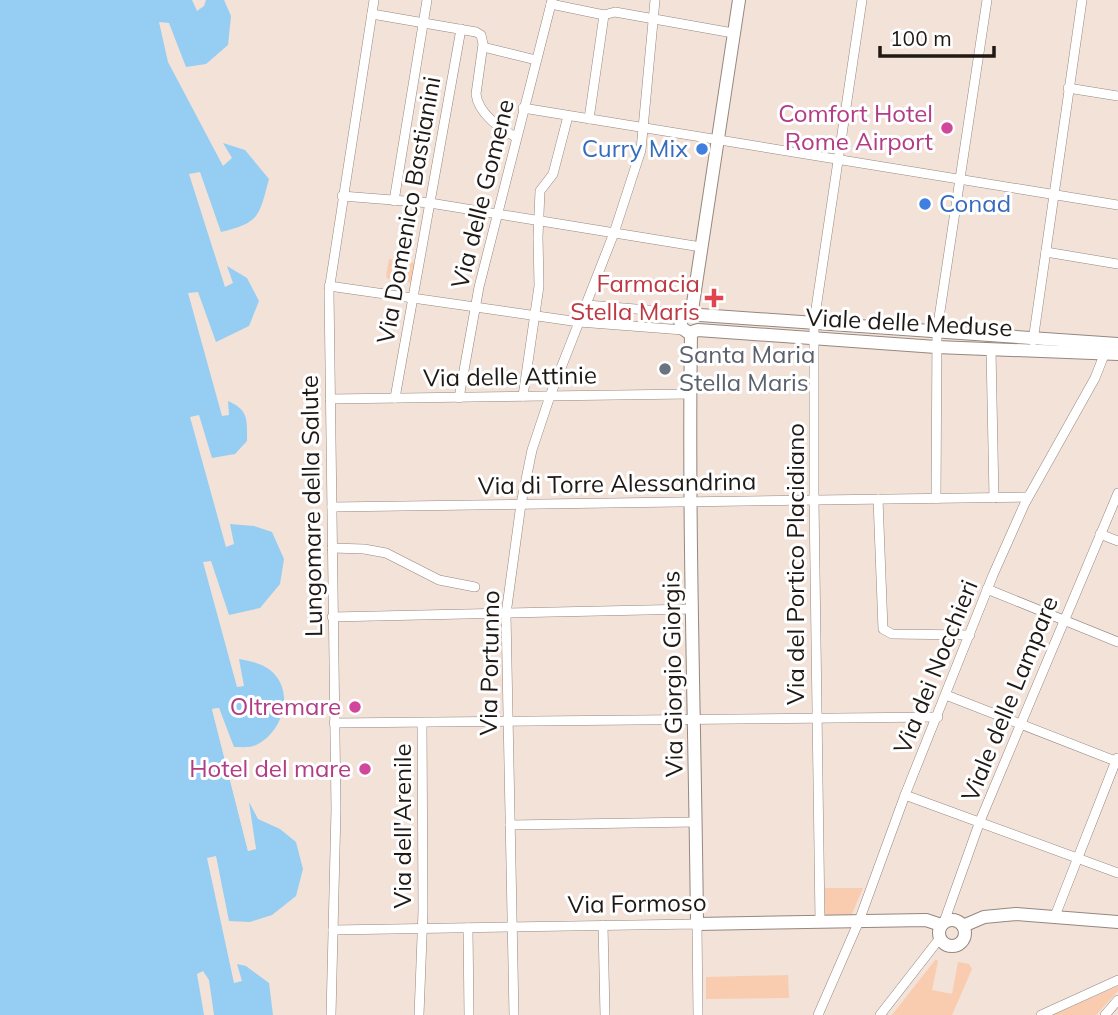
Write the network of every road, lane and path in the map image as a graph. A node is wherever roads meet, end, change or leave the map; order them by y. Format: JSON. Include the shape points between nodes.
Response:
{"nodes":[{"id":1,"x":374,"y":0,"type":"edge"},
{"id":2,"x":427,"y":0,"type":"edge"},
{"id":3,"x":655,"y":0,"type":"edge"},
{"id":4,"x":739,"y":0,"type":"edge"},
{"id":5,"x":862,"y":0,"type":"edge"},
{"id":6,"x":987,"y":0,"type":"edge"},
{"id":7,"x":1083,"y":0,"type":"edge"},
{"id":8,"x":552,"y":2,"type":"edge"},
{"id":9,"x":372,"y":14,"type":"junction"},
{"id":10,"x":604,"y":15,"type":"junction"},
{"id":11,"x":654,"y":19,"type":"junction"},
{"id":12,"x":422,"y":22,"type":"junction"},
{"id":13,"x":461,"y":29,"type":"junction"},
{"id":14,"x":733,"y":33,"type":"junction"},
{"id":15,"x":483,"y":47,"type":"junction"},
{"id":16,"x":537,"y":60,"type":"junction"},
{"id":17,"x":1068,"y":88,"type":"junction"},
{"id":18,"x":1118,"y":96,"type":"edge"},
{"id":19,"x":523,"y":108,"type":"junction"},
{"id":20,"x":589,"y":119,"type":"junction"},
{"id":21,"x":568,"y":120,"type":"dead end"},
{"id":22,"x":644,"y":128,"type":"junction"},
{"id":23,"x":516,"y":137,"type":"junction"},
{"id":24,"x":717,"y":140,"type":"junction"},
{"id":25,"x":838,"y":159,"type":"junction"},
{"id":26,"x":960,"y":179,"type":"junction"},
{"id":27,"x":1055,"y":195,"type":"junction"},
{"id":28,"x":342,"y":196,"type":"junction"},
{"id":29,"x":394,"y":201,"type":"junction"},
{"id":30,"x":430,"y":204,"type":"junction"},
{"id":31,"x":1118,"y":205,"type":"edge"},
{"id":32,"x":496,"y":215,"type":"junction"},
{"id":33,"x":538,"y":222,"type":"junction"},
{"id":34,"x":614,"y":233,"type":"junction"},
{"id":35,"x":701,"y":247,"type":"junction"},
{"id":36,"x":1046,"y":252,"type":"junction"},
{"id":37,"x":1118,"y":264,"type":"edge"},
{"id":38,"x":329,"y":286,"type":"junction"},
{"id":39,"x":412,"y":297,"type":"junction"},
{"id":40,"x":587,"y":305,"type":"junction"},
{"id":41,"x":475,"y":306,"type":"junction"},
{"id":42,"x":692,"y":313,"type":"junction"},
{"id":43,"x":536,"y":315,"type":"junction"},
{"id":44,"x":579,"y":322,"type":"junction"},
{"id":45,"x":814,"y":322,"type":"junction"},
{"id":46,"x":691,"y":331,"type":"junction"},
{"id":47,"x":937,"y":331,"type":"junction"},
{"id":48,"x":1033,"y":337,"type":"junction"},
{"id":49,"x":814,"y":339,"type":"junction"},
{"id":50,"x":936,"y":347,"type":"junction"},
{"id":51,"x":1112,"y":349,"type":"edge"},
{"id":52,"x":991,"y":350,"type":"junction"},
{"id":53,"x":1032,"y":351,"type":"junction"},
{"id":54,"x":690,"y":394,"type":"junction"},
{"id":55,"x":523,"y":396,"type":"junction"},
{"id":56,"x":550,"y":396,"type":"junction"},
{"id":57,"x":395,"y":398,"type":"junction"},
{"id":58,"x":459,"y":398,"type":"junction"},
{"id":59,"x":330,"y":399,"type":"junction"},
{"id":60,"x":1118,"y":493,"type":"edge"},
{"id":61,"x":1028,"y":497,"type":"junction"},
{"id":62,"x":994,"y":498,"type":"junction"},
{"id":63,"x":878,"y":499,"type":"junction"},
{"id":64,"x":936,"y":499,"type":"junction"},
{"id":65,"x":814,"y":500,"type":"junction"},
{"id":66,"x":690,"y":503,"type":"junction"},
{"id":67,"x":521,"y":504,"type":"junction"},
{"id":68,"x":331,"y":507,"type":"junction"},
{"id":69,"x":1100,"y":534,"type":"junction"},
{"id":70,"x":1118,"y":541,"type":"edge"},
{"id":71,"x":332,"y":548,"type":"junction"},
{"id":72,"x":475,"y":587,"type":"dead end"},
{"id":73,"x":987,"y":589,"type":"junction"},
{"id":74,"x":692,"y":609,"type":"junction"},
{"id":75,"x":506,"y":614,"type":"junction"},
{"id":76,"x":332,"y":617,"type":"junction"},
{"id":77,"x":1064,"y":620,"type":"junction"},
{"id":78,"x":970,"y":635,"type":"junction"},
{"id":79,"x":1118,"y":642,"type":"edge"},
{"id":80,"x":946,"y":695,"type":"junction"},
{"id":81,"x":938,"y":717,"type":"junction"},
{"id":82,"x":816,"y":718,"type":"junction"},
{"id":83,"x":695,"y":719,"type":"junction"},
{"id":84,"x":508,"y":722,"type":"junction"},
{"id":85,"x":334,"y":723,"type":"junction"},
{"id":86,"x":422,"y":723,"type":"junction"},
{"id":87,"x":1021,"y":724,"type":"junction"},
{"id":88,"x":1117,"y":760,"type":"edge"},
{"id":89,"x":905,"y":795,"type":"junction"},
{"id":90,"x":981,"y":821,"type":"junction"},
{"id":91,"x":696,"y":822,"type":"junction"},
{"id":92,"x":510,"y":825,"type":"junction"},
{"id":93,"x":1079,"y":858,"type":"junction"},
{"id":94,"x":1118,"y":873,"type":"edge"},
{"id":95,"x":1055,"y":916,"type":"junction"},
{"id":96,"x":859,"y":920,"type":"junction"},
{"id":97,"x":820,"y":921,"type":"junction"},
{"id":98,"x":1118,"y":922,"type":"edge"},
{"id":99,"x":697,"y":924,"type":"junction"},
{"id":100,"x":603,"y":925,"type":"junction"},
{"id":101,"x":963,"y":926,"type":"junction"},
{"id":102,"x":468,"y":928,"type":"junction"},
{"id":103,"x":512,"y":928,"type":"junction"},
{"id":104,"x":942,"y":928,"type":"junction"},
{"id":105,"x":422,"y":929,"type":"junction"},
{"id":106,"x":333,"y":930,"type":"junction"},
{"id":107,"x":1118,"y":980,"type":"edge"},
{"id":108,"x":1118,"y":1000,"type":"edge"},
{"id":109,"x":331,"y":1015,"type":"edge"},
{"id":110,"x":419,"y":1015,"type":"edge"},
{"id":111,"x":469,"y":1015,"type":"edge"},
{"id":112,"x":514,"y":1015,"type":"edge"},
{"id":113,"x":605,"y":1015,"type":"edge"},
{"id":114,"x":698,"y":1015,"type":"edge"},
{"id":115,"x":818,"y":1015,"type":"edge"},
{"id":116,"x":880,"y":1015,"type":"edge"},
{"id":117,"x":1041,"y":1015,"type":"edge"},
{"id":118,"x":1105,"y":1015,"type":"edge"}],
"edges":[{"from":1,"to":9,"type":"street","name":"Lungomare della Salute"},
{"from":2,"to":12,"type":"street"},
{"from":3,"to":11,"type":"street","name":"Via Portunno"},
{"from":4,"to":14,"type":"street"},
{"from":5,"to":25,"type":"street","name":"Via del Portico Placidiano"},
{"from":6,"to":26,"type":"street"},
{"from":7,"to":17,"type":"street"},
{"from":8,"to":10,"type":"street"},
{"from":8,"to":16,"type":"street","name":"Via delle Gomene"},
{"from":9,"to":12,"type":"street"},
{"from":9,"to":28,"type":"street","name":"Lungomare della Salute"},
{"from":10,"to":11,"type":"street","via":[[612,12]]},
{"from":10,"to":20,"type":"street"},
{"from":11,"to":14,"type":"street"},
{"from":11,"to":22,"type":"street","name":"Via Portunno"},
{"from":12,"to":13,"type":"street"},
{"from":12,"to":29,"type":"street"},
{"from":13,"to":15,"type":"street","via":[[480,34]]},
{"from":13,"to":30,"type":"street","name":"Via Domenico Bastianini"},
{"from":14,"to":24,"type":"street"},
{"from":15,"to":16,"type":"street"},
{"from":15,"to":23,"type":"street","via":[[477,102],[495,123]]},
{"from":16,"to":19,"type":"street","name":"Via delle Gomene"},
{"from":17,"to":18,"type":"street"},
{"from":17,"to":27,"type":"street"},
{"from":19,"to":20,"type":"street"},
{"from":19,"to":23,"type":"street","name":"Via delle Gomene"},
{"from":20,"to":22,"type":"street"},
{"from":21,"to":33,"type":"street","via":[[552,177],[540,191]]},
{"from":22,"to":24,"type":"street"},
{"from":22,"to":34,"type":"street","name":"Via Portunno","via":[[639,159]]},
{"from":23,"to":32,"type":"street","name":"Via delle Gomene"},
{"from":24,"to":25,"type":"street"},
{"from":24,"to":35,"type":"street"},
{"from":25,"to":26,"type":"street"},
{"from":25,"to":45,"type":"street","name":"Via del Portico Placidiano"},
{"from":26,"to":27,"type":"street"},
{"from":26,"to":47,"type":"street"},
{"from":27,"to":31,"type":"street"},
{"from":27,"to":36,"type":"street"},
{"from":28,"to":29,"type":"street"},
{"from":28,"to":38,"type":"street","name":"Lungomare della Salute"},
{"from":29,"to":30,"type":"street"},
{"from":30,"to":32,"type":"street"},
{"from":30,"to":39,"type":"street","name":"Via Domenico Bastianini"},
{"from":32,"to":33,"type":"street"},
{"from":32,"to":41,"type":"street","name":"Via delle Gomene"},
{"from":33,"to":34,"type":"street"},
{"from":33,"to":43,"type":"street"},
{"from":34,"to":35,"type":"street"},
{"from":34,"to":40,"type":"street","name":"Via Portunno"},
{"from":35,"to":42,"type":"street"},
{"from":36,"to":37,"type":"street"},
{"from":36,"to":48,"type":"street"},
{"from":38,"to":39,"type":"street","name":"Viale delle Meduse"},
{"from":38,"to":59,"type":"street","name":"Lungomare della Salute"},
{"from":39,"to":41,"type":"street","name":"Viale delle Meduse"},
{"from":39,"to":57,"type":"street","name":"Via Domenico Bastianini"},
{"from":40,"to":42,"type":"street","name":"Viale delle Meduse"},
{"from":40,"to":44,"type":"street","name":"Via Portunno"},
{"from":41,"to":43,"type":"street","name":"Viale delle Meduse"},
{"from":41,"to":58,"type":"street","name":"Via delle Gomene"},
{"from":42,"to":45,"type":"street","name":"Viale delle Meduse"},
{"from":42,"to":46,"type":"street","via":[[702,322]]},
{"from":42,"to":46,"type":"street","via":[[680,321]]},
{"from":43,"to":44,"type":"street","name":"Viale delle Meduse"},
{"from":43,"to":55,"type":"street"},
{"from":44,"to":46,"type":"street","name":"Viale delle Meduse"},
{"from":44,"to":56,"type":"street","name":"Via Portunno"},
{"from":45,"to":47,"type":"street","name":"Viale delle Meduse"},
{"from":45,"to":49,"type":"street","name":"Via del Portico Placidiano"},
{"from":46,"to":49,"type":"street","name":"Viale delle Meduse"},
{"from":46,"to":54,"type":"street","name":"Via Giorgio Giorgis"},
{"from":47,"to":48,"type":"street","name":"Viale delle Meduse"},
{"from":47,"to":50,"type":"street"},
{"from":48,"to":51,"type":"street","name":"Viale delle Meduse"},
{"from":48,"to":53,"type":"street"},
{"from":49,"to":50,"type":"street","name":"Viale delle Meduse"},
{"from":49,"to":65,"type":"street","name":"Via del Portico Placidiano"},
{"from":50,"to":52,"type":"street","name":"Viale delle Meduse"},
{"from":50,"to":64,"type":"street"},
{"from":51,"to":53,"type":"street","name":"Viale delle Meduse"},
{"from":51,"to":61,"type":"street","name":"Via dei Nocchieri"},
{"from":52,"to":53,"type":"street","name":"Viale delle Meduse"},
{"from":52,"to":62,"type":"street"},
{"from":54,"to":56,"type":"street","name":"Via delle Attinie"},
{"from":54,"to":66,"type":"street","name":"Via Giorgio Giorgis"},
{"from":55,"to":56,"type":"street","name":"Via delle Attinie"},
{"from":55,"to":58,"type":"street","name":"Via delle Attinie"},
{"from":56,"to":67,"type":"street","name":"Via Portunno","via":[[529,458]]},
{"from":57,"to":58,"type":"street","name":"Via delle Attinie"},
{"from":57,"to":59,"type":"street","name":"Via delle Attinie"},
{"from":59,"to":68,"type":"street","name":"Lungomare della Salute"},
{"from":60,"to":69,"type":"street","name":"Viale delle Lampare"},
{"from":61,"to":62,"type":"street","name":"Via di Torre Alessandrina"},
{"from":61,"to":73,"type":"street","name":"Via dei Nocchieri"},
{"from":62,"to":64,"type":"street","name":"Via di Torre Alessandrina"},
{"from":63,"to":64,"type":"street","name":"Via di Torre Alessandrina"},
{"from":63,"to":65,"type":"street","name":"Via di Torre Alessandrina"},
{"from":63,"to":78,"type":"street","via":[[884,630]]},
{"from":65,"to":66,"type":"street","name":"Via di Torre Alessandrina"},
{"from":65,"to":82,"type":"street","name":"Via del Portico Placidiano"},
{"from":66,"to":67,"type":"street","name":"Via di Torre Alessandrina"},
{"from":66,"to":74,"type":"street","name":"Via Giorgio Giorgis"},
{"from":67,"to":68,"type":"street","name":"Via di Torre Alessandrina"},
{"from":67,"to":75,"type":"street","name":"Via Portunno"},
{"from":68,"to":71,"type":"street","name":"Lungomare della Salute"},
{"from":69,"to":70,"type":"street"},
{"from":69,"to":77,"type":"street","name":"Viale delle Lampare"},
{"from":71,"to":72,"type":"street","via":[[386,553],[439,580]]},
{"from":71,"to":76,"type":"street","name":"Lungomare della Salute"},
{"from":73,"to":77,"type":"street"},
{"from":73,"to":78,"type":"street","name":"Via dei Nocchieri"},
{"from":74,"to":75,"type":"street"},
{"from":74,"to":83,"type":"street","name":"Via Giorgio Giorgis"},
{"from":75,"to":76,"type":"street"},
{"from":75,"to":84,"type":"street","name":"Via Portunno"},
{"from":76,"to":85,"type":"street","name":"Lungomare della Salute"},
{"from":77,"to":79,"type":"street"},
{"from":77,"to":87,"type":"street","name":"Viale delle Lampare"},
{"from":78,"to":80,"type":"street","name":"Via dei Nocchieri"},
{"from":80,"to":81,"type":"street","name":"Via dei Nocchieri"},
{"from":80,"to":87,"type":"street"},
{"from":81,"to":82,"type":"street"},
{"from":81,"to":89,"type":"street","name":"Via dei Nocchieri"},
{"from":82,"to":83,"type":"street"},
{"from":82,"to":97,"type":"street","name":"Via del Portico Placidiano"},
{"from":83,"to":84,"type":"street"},
{"from":83,"to":91,"type":"street","name":"Via Giorgio Giorgis"},
{"from":84,"to":86,"type":"street"},
{"from":84,"to":92,"type":"street","name":"Via Portunno"},
{"from":85,"to":86,"type":"street"},
{"from":85,"to":106,"type":"street","name":"Lungomare della Salute"},
{"from":86,"to":105,"type":"street","name":"Via dell'Arenile"},
{"from":87,"to":88,"type":"street"},
{"from":87,"to":90,"type":"street","name":"Viale delle Lampare"},
{"from":88,"to":93,"type":"street"},
{"from":89,"to":90,"type":"street"},
{"from":89,"to":96,"type":"street","name":"Via dei Nocchieri"},
{"from":90,"to":93,"type":"street"},
{"from":90,"to":104,"type":"street","name":"Viale delle Lampare"},
{"from":91,"to":92,"type":"street"},
{"from":91,"to":99,"type":"street","name":"Via Giorgio Giorgis"},
{"from":92,"to":103,"type":"street","name":"Via Portunno"},
{"from":93,"to":94,"type":"street"},
{"from":93,"to":95,"type":"street"},
{"from":95,"to":98,"type":"street"},
{"from":95,"to":101,"type":"street","via":[[984,917]]},
{"from":96,"to":97,"type":"street","name":"Via Formoso"},
{"from":96,"to":104,"type":"street","name":"Via Formoso","via":[[926,920]]},
{"from":96,"to":115,"type":"street","name":"Via dei Nocchieri"},
{"from":97,"to":99,"type":"street","name":"Via Formoso"},
{"from":99,"to":100,"type":"street","name":"Via Formoso"},
{"from":99,"to":114,"type":"street","name":"Via Giorgio Giorgis"},
{"from":100,"to":103,"type":"street","name":"Via Formoso"},
{"from":100,"to":113,"type":"street"},
{"from":101,"to":104,"type":"street","via":[[957,920]]},
{"from":101,"to":104,"type":"street","via":[[965,935],[958,945],[946,945]]},
{"from":102,"to":103,"type":"street","name":"Via Formoso"},
{"from":102,"to":105,"type":"street","name":"Via Formoso"},
{"from":102,"to":111,"type":"street"},
{"from":103,"to":112,"type":"street","name":"Via Portunno"},
{"from":104,"to":116,"type":"street","name":"Viale delle Lampare"},
{"from":105,"to":106,"type":"street","name":"Via Formoso"},
{"from":105,"to":110,"type":"street","name":"Via dell'Arenile"},
{"from":106,"to":109,"type":"street","name":"Lungomare della Salute"},
{"from":107,"to":117,"type":"street"},
{"from":108,"to":118,"type":"street"}]}
